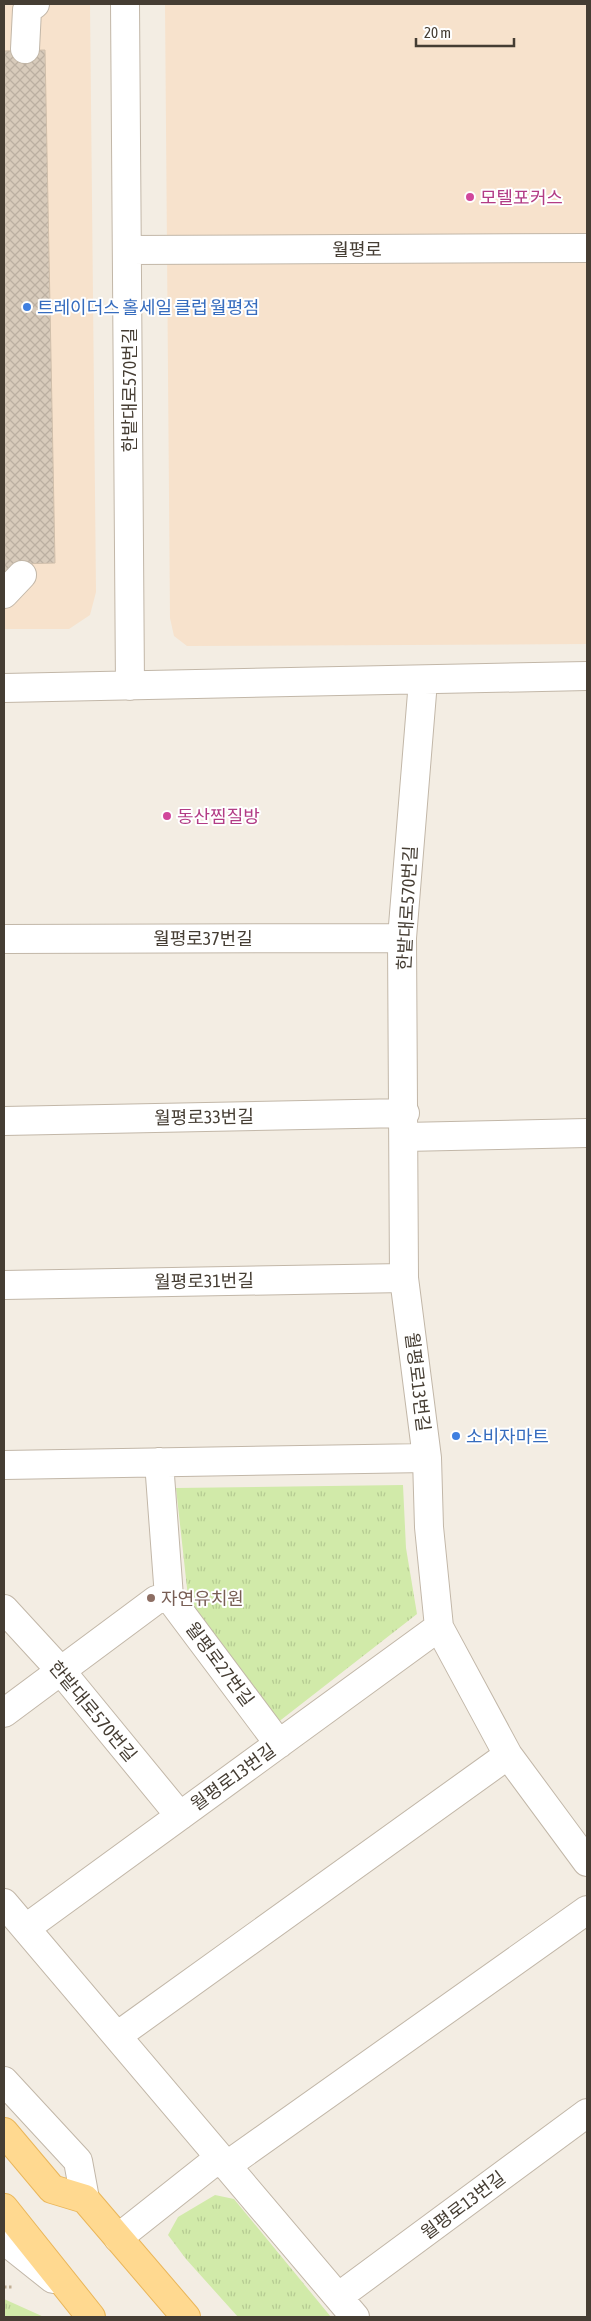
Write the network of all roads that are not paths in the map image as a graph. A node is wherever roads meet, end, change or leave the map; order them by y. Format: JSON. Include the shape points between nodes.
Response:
{"nodes":[{"id":1,"x":35,"y":4,"type":"edge"},
{"id":2,"x":125,"y":4,"type":"edge"},
{"id":3,"x":26,"y":49,"type":"dead end"},
{"id":4,"x":587,"y":248,"type":"edge"},
{"id":5,"x":128,"y":250,"type":"junction"},
{"id":6,"x":587,"y":676,"type":"edge"},
{"id":7,"x":423,"y":680,"type":"junction"},
{"id":8,"x":130,"y":686,"type":"junction"},
{"id":9,"x":4,"y":688,"type":"edge"},
{"id":10,"x":402,"y":938,"type":"junction"},
{"id":11,"x":4,"y":939,"type":"edge"},
{"id":12,"x":4,"y":1121,"type":"edge"},
{"id":13,"x":404,"y":1125,"type":"junction"},
{"id":14,"x":587,"y":1133,"type":"edge"},
{"id":15,"x":404,"y":1278,"type":"junction"},
{"id":16,"x":4,"y":1285,"type":"edge"},
{"id":17,"x":427,"y":1458,"type":"junction"},
{"id":18,"x":159,"y":1462,"type":"junction"},
{"id":19,"x":4,"y":1465,"type":"edge"},
{"id":20,"x":169,"y":1597,"type":"junction"},
{"id":21,"x":4,"y":1609,"type":"edge"},
{"id":22,"x":439,"y":1627,"type":"junction"},
{"id":23,"x":61,"y":1671,"type":"junction"},
{"id":24,"x":4,"y":1713,"type":"edge"},
{"id":25,"x":279,"y":1744,"type":"junction"},
{"id":26,"x":508,"y":1754,"type":"junction"},
{"id":27,"x":180,"y":1816,"type":"junction"},
{"id":28,"x":587,"y":1862,"type":"edge"},
{"id":29,"x":4,"y":1903,"type":"edge"},
{"id":30,"x":587,"y":1910,"type":"edge"},
{"id":31,"x":26,"y":1928,"type":"junction"},
{"id":32,"x":117,"y":2036,"type":"junction"},
{"id":33,"x":4,"y":2081,"type":"edge"},
{"id":34,"x":587,"y":2113,"type":"edge"},
{"id":35,"x":4,"y":2132,"type":"edge"},
{"id":36,"x":222,"y":2162,"type":"junction"},
{"id":37,"x":85,"y":2199,"type":"junction"},
{"id":38,"x":4,"y":2208,"type":"edge"},
{"id":39,"x":118,"y":2238,"type":"junction"},
{"id":40,"x":4,"y":2240,"type":"edge"},
{"id":41,"x":68,"y":2290,"type":"junction"},
{"id":42,"x":347,"y":2307,"type":"edge"},
{"id":43,"x":91,"y":2317,"type":"edge"},
{"id":44,"x":186,"y":2317,"type":"edge"}],
"edges":[{"from":1,"to":3,"type":"street","via":[[27,10]]},
{"from":2,"to":5,"type":"street","name":"한밭대로570번길"},
{"from":4,"to":5,"type":"street","name":"월평로"},
{"from":5,"to":8,"type":"street","name":"한밭대로570번길"},
{"from":6,"to":7,"type":"street"},
{"from":7,"to":8,"type":"street"},
{"from":7,"to":10,"type":"street","name":"한밭대로570번길"},
{"from":8,"to":9,"type":"street"},
{"from":10,"to":11,"type":"street","name":"월평로37번길"},
{"from":10,"to":13,"type":"street","name":"한밭대로570번길"},
{"from":12,"to":13,"type":"street","name":"월평로33번길"},
{"from":13,"to":14,"type":"street","name":"월평로33번길"},
{"from":13,"to":15,"type":"street","name":"월평로13번길"},
{"from":15,"to":16,"type":"street","name":"월평로31번길"},
{"from":15,"to":17,"type":"street","name":"월평로13번길"},
{"from":17,"to":18,"type":"street"},
{"from":17,"to":22,"type":"street","name":"월평로13번길","via":[[429,1527]]},
{"from":18,"to":19,"type":"street"},
{"from":18,"to":20,"type":"street"},
{"from":20,"to":23,"type":"street","via":[[156,1600]]},
{"from":20,"to":25,"type":"street","name":"월평로27번길"},
{"from":21,"to":23,"type":"street","name":"한밭대로570번길"},
{"from":22,"to":25,"type":"street","name":"월평로13번길"},
{"from":22,"to":26,"type":"street","name":"월평로13번길"},
{"from":23,"to":24,"type":"street"},
{"from":23,"to":27,"type":"street","name":"한밭대로570번길"},
{"from":25,"to":27,"type":"street","name":"월평로13번길"},
{"from":26,"to":28,"type":"street","name":"월평로13번길"},
{"from":26,"to":32,"type":"street"},
{"from":27,"to":31,"type":"street","name":"월평로13번길"},
{"from":29,"to":31,"type":"street","name":"월평로13번길"},
{"from":30,"to":36,"type":"street"},
{"from":31,"to":32,"type":"street","name":"월평로13번길"},
{"from":32,"to":36,"type":"street","name":"월평로13번길"},
{"from":33,"to":37,"type":"street","via":[[78,2161]]},
{"from":34,"to":42,"type":"street","name":"월평로13번길"},
{"from":35,"to":37,"type":"main road","via":[[52,2188]]},
{"from":36,"to":39,"type":"street"},
{"from":36,"to":42,"type":"street","name":"월평로13번길"},
{"from":37,"to":39,"type":"main road"},
{"from":38,"to":41,"type":"main road"},
{"from":39,"to":44,"type":"main road"},
{"from":40,"to":41,"type":"street"},
{"from":41,"to":43,"type":"main road"}]}
